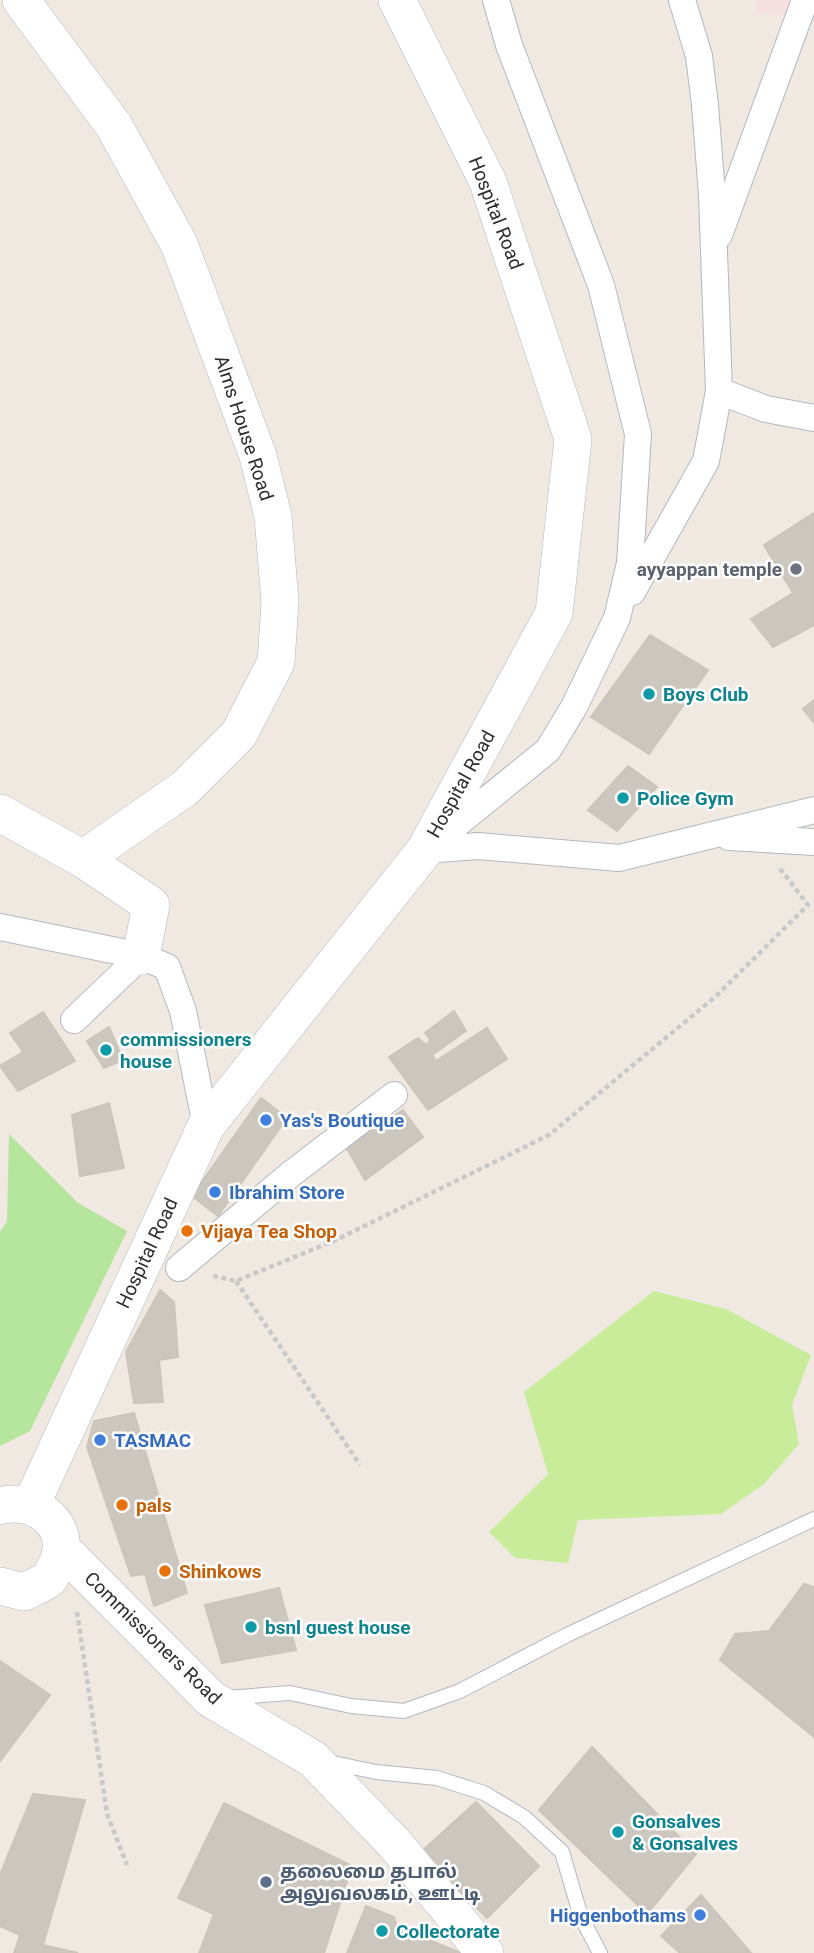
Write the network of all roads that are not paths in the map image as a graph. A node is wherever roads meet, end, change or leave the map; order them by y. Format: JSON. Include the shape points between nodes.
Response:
{"nodes":[{"id":1,"x":21,"y":0,"type":"edge"},
{"id":2,"x":397,"y":0,"type":"edge"},
{"id":3,"x":496,"y":0,"type":"edge"},
{"id":4,"x":682,"y":0,"type":"edge"},
{"id":5,"x":805,"y":0,"type":"edge"},
{"id":6,"x":713,"y":250,"type":"junction"},
{"id":7,"x":719,"y":391,"type":"junction"},
{"id":8,"x":814,"y":418,"type":"edge"},
{"id":9,"x":617,"y":618,"type":"junction"},
{"id":10,"x":814,"y":810,"type":"edge"},
{"id":11,"x":0,"y":813,"type":"edge"},
{"id":12,"x":712,"y":835,"type":"junction"},
{"id":13,"x":814,"y":842,"type":"edge"},
{"id":14,"x":425,"y":850,"type":"junction"},
{"id":15,"x":83,"y":859,"type":"junction"},
{"id":16,"x":0,"y":927,"type":"edge"},
{"id":17,"x":141,"y":956,"type":"junction"},
{"id":18,"x":74,"y":1020,"type":"dead end"},
{"id":19,"x":394,"y":1095,"type":"dead end"},
{"id":20,"x":205,"y":1126,"type":"junction"},
{"id":21,"x":179,"y":1268,"type":"road end"},
{"id":22,"x":16,"y":1505,"type":"edge"},
{"id":23,"x":814,"y":1519,"type":"edge"},
{"id":24,"x":62,"y":1553,"type":"junction"},
{"id":25,"x":0,"y":1586,"type":"edge"},
{"id":26,"x":211,"y":1699,"type":"junction"},
{"id":27,"x":313,"y":1759,"type":"junction"},
{"id":28,"x":485,"y":1953,"type":"edge"},
{"id":29,"x":600,"y":1953,"type":"edge"}],
"edges":[{"from":1,"to":15,"type":"street","name":"Alms House Road","via":[[114,126],[178,244],[258,456],[273,516],[281,602],[276,662],[239,734],[185,788]]},
{"from":2,"to":14,"type":"street","name":"Hospital Road","via":[[488,182],[573,439],[554,613]]},
{"from":3,"to":9,"type":"street","via":[[601,285],[638,434],[630,563]]},
{"from":4,"to":6,"type":"street","via":[[699,56]]},
{"from":5,"to":6,"type":"street"},
{"from":6,"to":7,"type":"street"},
{"from":7,"to":8,"type":"street","via":[[766,409]]},
{"from":7,"to":9,"type":"street","via":[[705,461]]},
{"from":9,"to":14,"type":"street","via":[[575,707],[548,750]]},
{"from":10,"to":12,"type":"street"},
{"from":11,"to":15,"type":"street"},
{"from":12,"to":13,"type":"street"},
{"from":12,"to":14,"type":"street","via":[[619,858],[478,846]]},
{"from":14,"to":20,"type":"street","name":"Hospital Road"},
{"from":15,"to":17,"type":"street","via":[[151,905]]},
{"from":16,"to":17,"type":"street"},
{"from":17,"to":18,"type":"street"},
{"from":17,"to":20,"type":"street","via":[[167,967],[183,1011]]},
{"from":19,"to":21,"type":"street","via":[[290,1174]]},
{"from":20,"to":22,"type":"street","name":"Hospital Road"},
{"from":22,"to":24,"type":"street","via":[[44,1511],[60,1531]]},
{"from":23,"to":26,"type":"lane","via":[[566,1635],[460,1691],[404,1711],[290,1693]]},
{"from":24,"to":25,"type":"street","via":[[50,1578],[42,1583],[24,1592]]},
{"from":24,"to":26,"type":"street","name":"Commissioners Road"},
{"from":26,"to":27,"type":"street","name":"Commissioners Road"},
{"from":27,"to":28,"type":"street","name":"Commissioners Road","via":[[395,1844]]},
{"from":27,"to":29,"type":"lane","via":[[437,1778],[484,1793],[524,1817],[562,1852],[581,1917]]}]}
